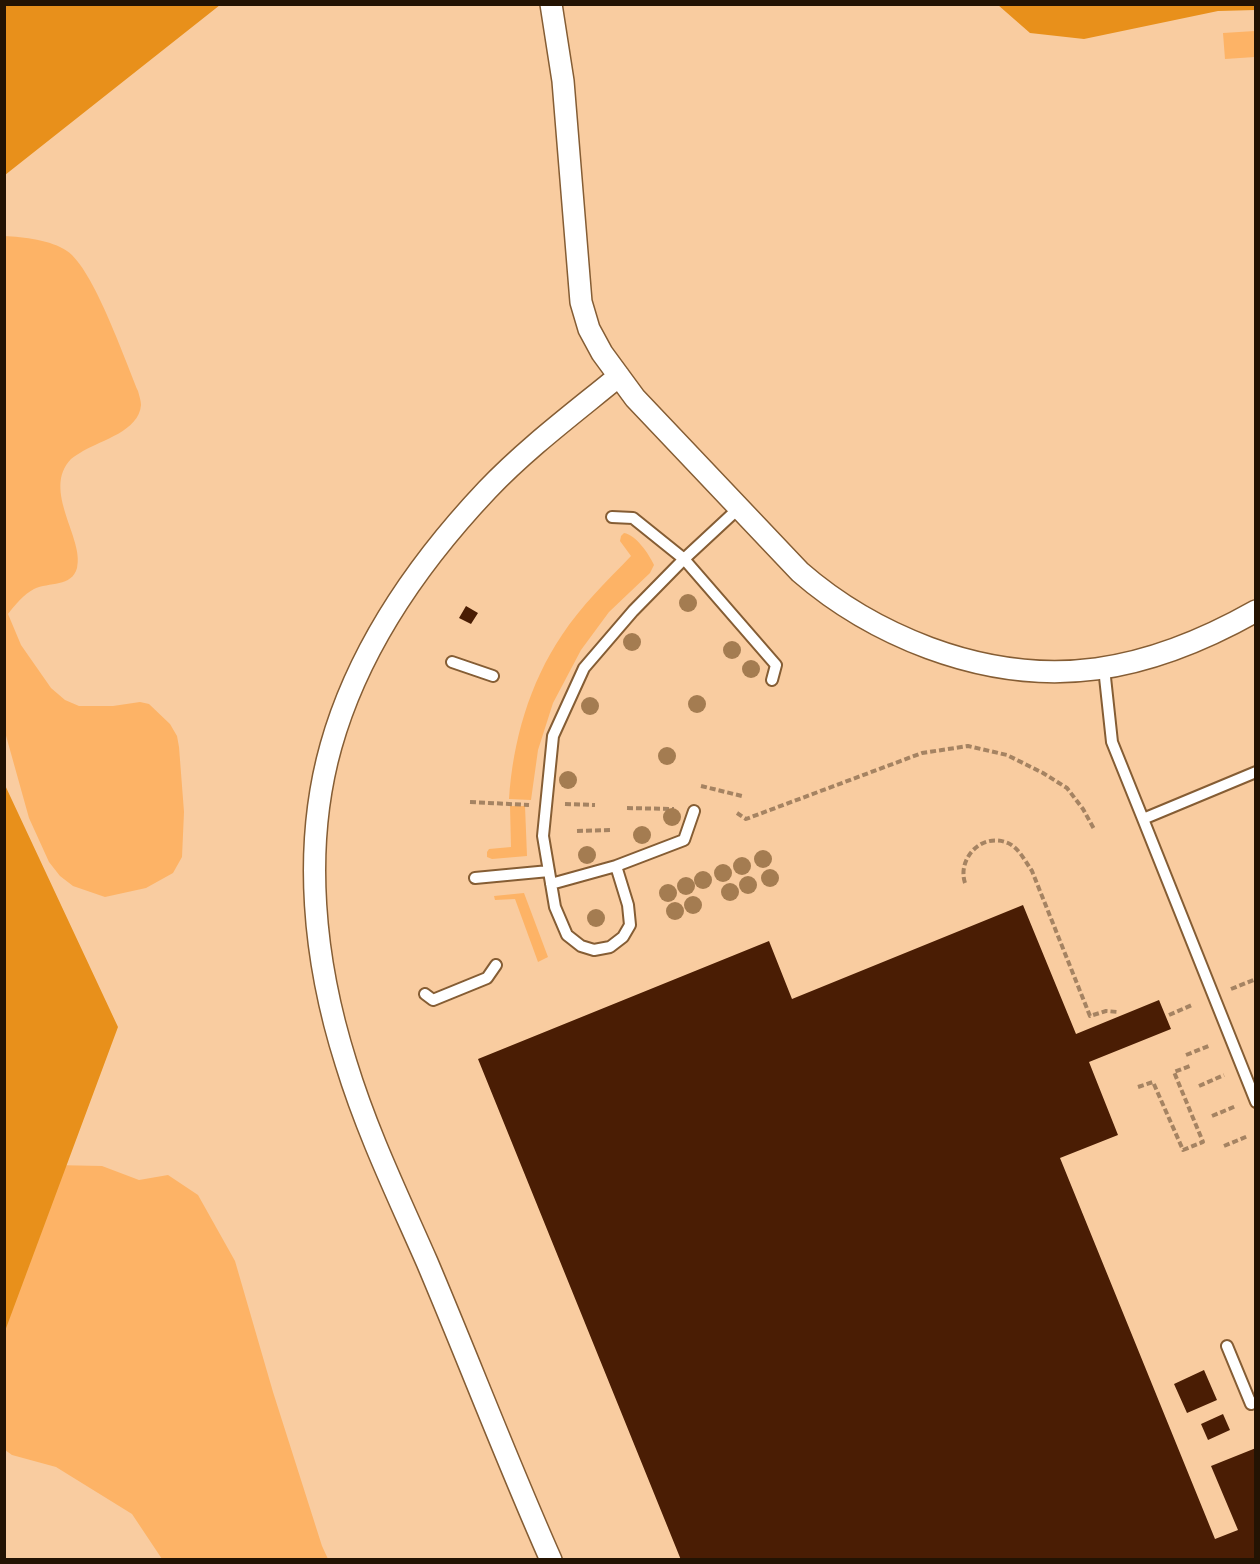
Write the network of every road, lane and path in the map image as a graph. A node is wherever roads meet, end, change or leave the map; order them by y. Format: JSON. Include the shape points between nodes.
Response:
{"nodes":[{"id":1,"x":551,"y":4,"type":"edge"},
{"id":2,"x":619,"y":376,"type":"junction"},
{"id":3,"x":740,"y":507,"type":"junction"},
{"id":4,"x":612,"y":517,"type":"dead end"},
{"id":5,"x":684,"y":559,"type":"junction"},
{"id":6,"x":1256,"y":611,"type":"edge"},
{"id":7,"x":452,"y":662,"type":"dead end"},
{"id":8,"x":1104,"y":668,"type":"junction"},
{"id":9,"x":493,"y":676,"type":"dead end"},
{"id":10,"x":772,"y":680,"type":"dead end"},
{"id":11,"x":1256,"y":772,"type":"edge"},
{"id":12,"x":701,"y":786,"type":"dead end"},
{"id":13,"x":742,"y":796,"type":"dead end"},
{"id":14,"x":470,"y":802,"type":"dead end"},
{"id":15,"x":529,"y":804,"type":"dead end"},
{"id":16,"x":573,"y":804,"type":"dead end"},
{"id":17,"x":595,"y":805,"type":"dead end"},
{"id":18,"x":627,"y":808,"type":"dead end"},
{"id":19,"x":678,"y":809,"type":"dead end"},
{"id":20,"x":694,"y":811,"type":"dead end"},
{"id":21,"x":737,"y":813,"type":"dead end"},
{"id":22,"x":1143,"y":819,"type":"junction"},
{"id":23,"x":1094,"y":829,"type":"dead end"},
{"id":24,"x":610,"y":830,"type":"dead end"},
{"id":25,"x":577,"y":831,"type":"dead end"},
{"id":26,"x":616,"y":866,"type":"junction"},
{"id":27,"x":549,"y":871,"type":"junction"},
{"id":28,"x":475,"y":879,"type":"dead end"},
{"id":29,"x":965,"y":883,"type":"dead end"},
{"id":30,"x":551,"y":884,"type":"junction"},
{"id":31,"x":496,"y":965,"type":"dead end"},
{"id":32,"x":1256,"y":979,"type":"edge"},
{"id":33,"x":1231,"y":989,"type":"dead end"},
{"id":34,"x":425,"y":994,"type":"dead end"},
{"id":35,"x":1191,"y":1005,"type":"dead end"},
{"id":36,"x":1118,"y":1012,"type":"dead end"},
{"id":37,"x":1169,"y":1015,"type":"dead end"},
{"id":38,"x":1211,"y":1045,"type":"dead end"},
{"id":39,"x":1186,"y":1056,"type":"dead end"},
{"id":40,"x":1190,"y":1066,"type":"dead end"},
{"id":41,"x":1224,"y":1075,"type":"dead end"},
{"id":42,"x":1199,"y":1086,"type":"dead end"},
{"id":43,"x":1138,"y":1087,"type":"dead end"},
{"id":44,"x":1256,"y":1102,"type":"edge"},
{"id":45,"x":1236,"y":1106,"type":"dead end"},
{"id":46,"x":1212,"y":1116,"type":"dead end"},
{"id":47,"x":1248,"y":1136,"type":"dead end"},
{"id":48,"x":1224,"y":1146,"type":"dead end"},
{"id":49,"x":1227,"y":1346,"type":"dead end"},
{"id":50,"x":1256,"y":1402,"type":"edge"},
{"id":51,"x":551,"y":1560,"type":"edge"}],
"edges":[{"from":1,"to":2,"type":"street","via":[[564,91],[581,302],[589,329]]},
{"from":2,"to":3,"type":"street","via":[[635,398]]},
{"from":2,"to":51,"type":"street","via":[[489,488],[420,570],[391,615],[367,657],[331,746],[320,799],[315,853],[321,960],[345,1063],[369,1131]]},
{"from":3,"to":5,"type":"lane"},
{"from":3,"to":8,"type":"street","via":[[825,594],[884,630],[954,657],[993,667],[1032,673]]},
{"from":4,"to":5,"type":"lane","via":[[633,518]]},
{"from":5,"to":10,"type":"lane","via":[[777,665]]},
{"from":5,"to":27,"type":"lane","via":[[633,610],[584,668],[553,736],[543,836]]},
{"from":6,"to":8,"type":"street","via":[[1179,649]]},
{"from":7,"to":9,"type":"lane"},
{"from":8,"to":22,"type":"lane","via":[[1112,742]]},
{"from":11,"to":22,"type":"lane"},
{"from":12,"to":13,"type":"path"},
{"from":14,"to":15,"type":"path"},
{"from":16,"to":17,"type":"path"},
{"from":18,"to":19,"type":"path"},
{"from":20,"to":26,"type":"lane","via":[[684,840]]},
{"from":21,"to":23,"type":"path","via":[[746,819],[922,753],[968,746],[1007,755],[1067,788]]},
{"from":22,"to":44,"type":"lane"},
{"from":24,"to":25,"type":"path"},
{"from":26,"to":30,"type":"lane"},
{"from":26,"to":30,"type":"lane","via":[[630,925],[610,947],[594,950],[567,935],[555,907]]},
{"from":27,"to":28,"type":"lane"},
{"from":27,"to":30,"type":"lane"},
{"from":29,"to":36,"type":"path","via":[[962,874],[973,848],[989,840],[1007,842],[1019,851],[1032,871],[1090,1016]]},
{"from":31,"to":34,"type":"lane","via":[[487,978],[433,1000]]},
{"from":32,"to":33,"type":"path"},
{"from":35,"to":37,"type":"path"},
{"from":38,"to":39,"type":"path"},
{"from":40,"to":43,"type":"path","via":[[1174,1072],[1203,1142],[1183,1150],[1153,1082]]},
{"from":41,"to":42,"type":"path"},
{"from":45,"to":46,"type":"path"},
{"from":47,"to":48,"type":"path"},
{"from":49,"to":50,"type":"lane","via":[[1251,1404]]}]}
